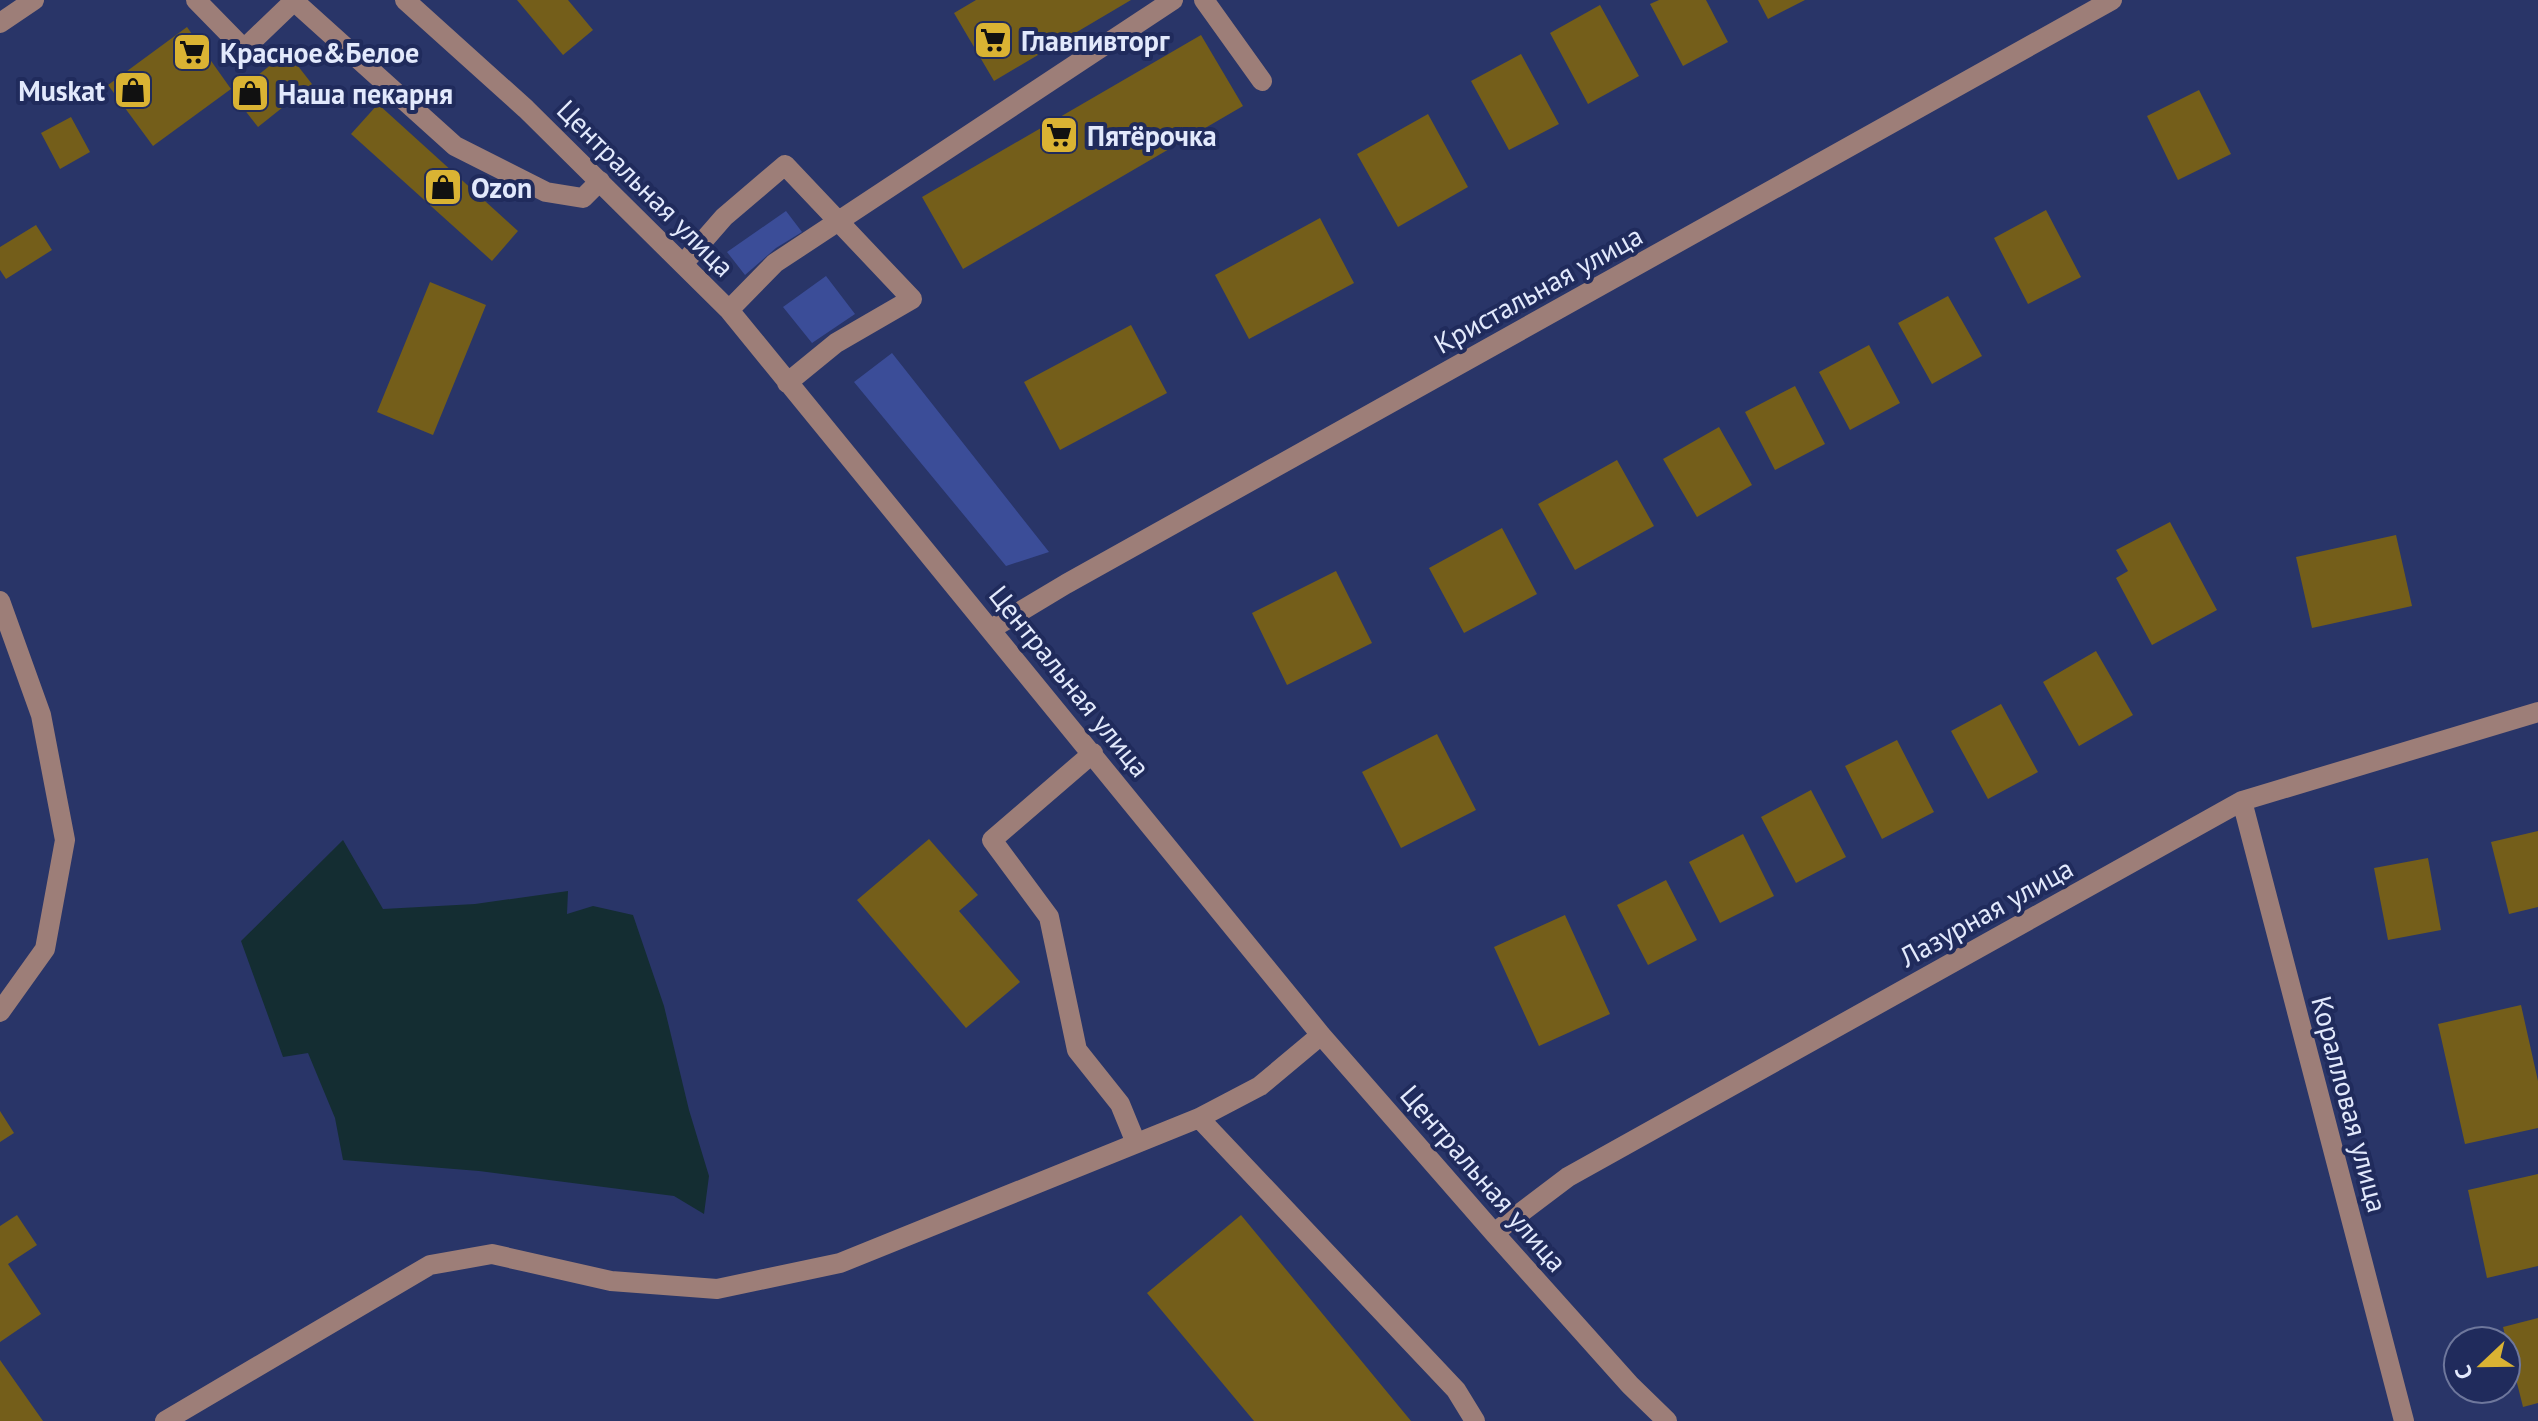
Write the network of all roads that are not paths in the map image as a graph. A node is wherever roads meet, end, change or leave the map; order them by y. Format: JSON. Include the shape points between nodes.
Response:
{"nodes":[{"id":1,"x":34,"y":0,"type":"edge"},
{"id":2,"x":196,"y":0,"type":"edge"},
{"id":3,"x":294,"y":0,"type":"edge"},
{"id":4,"x":405,"y":0,"type":"edge"},
{"id":5,"x":1173,"y":0,"type":"edge"},
{"id":6,"x":1204,"y":0,"type":"edge"},
{"id":7,"x":2112,"y":0,"type":"edge"},
{"id":8,"x":0,"y":23,"type":"edge"},
{"id":9,"x":1262,"y":81,"type":"dead end"},
{"id":10,"x":600,"y":181,"type":"junction"},
{"id":11,"x":837,"y":220,"type":"junction"},
{"id":12,"x":683,"y":264,"type":"junction"},
{"id":13,"x":729,"y":310,"type":"junction"},
{"id":14,"x":787,"y":383,"type":"junction"},
{"id":15,"x":0,"y":601,"type":"edge"},
{"id":16,"x":991,"y":629,"type":"junction"},
{"id":17,"x":2538,"y":712,"type":"edge"},
{"id":18,"x":1093,"y":753,"type":"junction"},
{"id":19,"x":2242,"y":801,"type":"junction"},
{"id":20,"x":0,"y":1012,"type":"edge"},
{"id":21,"x":1321,"y":1035,"type":"junction"},
{"id":22,"x":1199,"y":1118,"type":"junction"},
{"id":23,"x":1136,"y":1143,"type":"junction"},
{"id":24,"x":1494,"y":1233,"type":"junction"},
{"id":25,"x":165,"y":1421,"type":"edge"},
{"id":26,"x":1475,"y":1421,"type":"edge"},
{"id":27,"x":1667,"y":1421,"type":"edge"},
{"id":28,"x":2404,"y":1421,"type":"edge"}],
"edges":[{"from":1,"to":8,"type":"street"},
{"from":2,"to":3,"type":"street","via":[[244,49]]},
{"from":3,"to":10,"type":"street","via":[[455,146],[546,192],[583,198]]},
{"from":4,"to":10,"type":"street","name":"Центральная улица"},
{"from":5,"to":11,"type":"street"},
{"from":6,"to":9,"type":"street"},
{"from":7,"to":16,"type":"street","name":"Кристальная улица"},
{"from":10,"to":12,"type":"street","name":"Центральная улица"},
{"from":11,"to":12,"type":"street","via":[[785,165],[724,217]]},
{"from":11,"to":13,"type":"street","via":[[775,263]]},
{"from":11,"to":14,"type":"street","via":[[912,299],[836,343]]},
{"from":12,"to":13,"type":"street","name":"Центральная улица"},
{"from":13,"to":14,"type":"street","name":"Центральная улица"},
{"from":14,"to":16,"type":"street","name":"Центральная улица"},
{"from":15,"to":20,"type":"street","via":[[41,715],[65,840],[45,949]]},
{"from":16,"to":18,"type":"street","name":"Центральная улица"},
{"from":17,"to":19,"type":"street","name":"Лазурная улица"},
{"from":18,"to":21,"type":"street","name":"Центральная улица"},
{"from":18,"to":23,"type":"street","via":[[992,840],[1049,917],[1077,1050],[1120,1104]]},
{"from":19,"to":24,"type":"street","name":"Лазурная улица","via":[[1568,1177]]},
{"from":19,"to":28,"type":"street","name":"Коралловая улица"},
{"from":21,"to":22,"type":"street","via":[[1260,1086]]},
{"from":21,"to":24,"type":"street","name":"Центральная улица"},
{"from":22,"to":23,"type":"street"},
{"from":22,"to":26,"type":"street","via":[[1456,1390]]},
{"from":23,"to":25,"type":"street","via":[[840,1263],[717,1289],[611,1281],[492,1254],[430,1265]]},
{"from":24,"to":27,"type":"street","name":"Центральная улица"}]}
